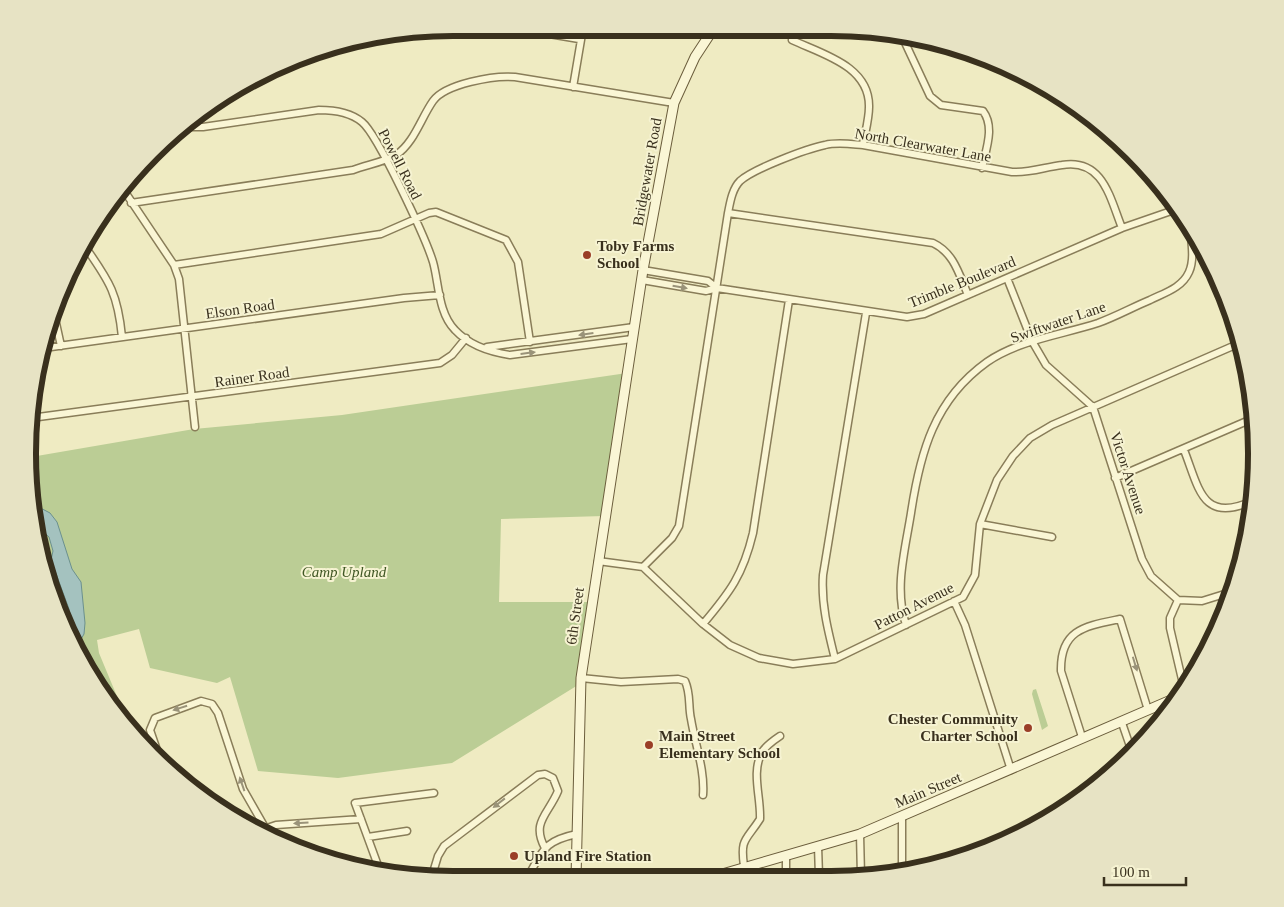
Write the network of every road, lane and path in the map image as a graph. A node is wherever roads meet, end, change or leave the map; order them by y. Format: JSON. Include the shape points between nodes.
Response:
{"nodes":[{"id":1,"x":561,"y":36,"type":"edge"},
{"id":2,"x":580,"y":36,"type":"edge"},
{"id":3,"x":709,"y":36,"type":"edge"},
{"id":4,"x":579,"y":39,"type":"junction"},
{"id":5,"x":792,"y":40,"type":"dead end"},
{"id":6,"x":905,"y":43,"type":"edge"},
{"id":7,"x":573,"y":87,"type":"junction"},
{"id":8,"x":674,"y":103,"type":"junction"},
{"id":9,"x":193,"y":127,"type":"edge"},
{"id":10,"x":863,"y":145,"type":"junction"},
{"id":11,"x":385,"y":159,"type":"junction"},
{"id":12,"x":982,"y":168,"type":"junction"},
{"id":13,"x":126,"y":194,"type":"edge"},
{"id":14,"x":131,"y":204,"type":"junction"},
{"id":15,"x":1169,"y":210,"type":"edge"},
{"id":16,"x":728,"y":213,"type":"junction"},
{"id":17,"x":414,"y":220,"type":"junction"},
{"id":18,"x":1122,"y":228,"type":"junction"},
{"id":19,"x":1191,"y":244,"type":"edge"},
{"id":20,"x":88,"y":252,"type":"edge"},
{"id":21,"x":174,"y":265,"type":"junction"},
{"id":22,"x":643,"y":270,"type":"junction"},
{"id":23,"x":1007,"y":278,"type":"junction"},
{"id":24,"x":642,"y":280,"type":"junction"},
{"id":25,"x":717,"y":288,"type":"junction"},
{"id":26,"x":440,"y":295,"type":"junction"},
{"id":27,"x":968,"y":295,"type":"junction"},
{"id":28,"x":789,"y":300,"type":"junction"},
{"id":29,"x":866,"y":313,"type":"junction"},
{"id":30,"x":56,"y":325,"type":"edge"},
{"id":31,"x":634,"y":327,"type":"junction"},
{"id":32,"x":185,"y":330,"type":"junction"},
{"id":33,"x":122,"y":337,"type":"junction"},
{"id":34,"x":466,"y":338,"type":"junction"},
{"id":35,"x":632,"y":339,"type":"junction"},
{"id":36,"x":1032,"y":341,"type":"junction"},
{"id":37,"x":530,"y":342,"type":"junction"},
{"id":38,"x":61,"y":346,"type":"junction"},
{"id":39,"x":480,"y":346,"type":"junction"},
{"id":40,"x":1234,"y":346,"type":"edge"},
{"id":41,"x":50,"y":347,"type":"edge"},
{"id":42,"x":629,"y":361,"type":"joint"},
{"id":43,"x":192,"y":398,"type":"junction"},
{"id":44,"x":1094,"y":407,"type":"junction"},
{"id":45,"x":38,"y":417,"type":"edge"},
{"id":46,"x":1246,"y":421,"type":"edge"},
{"id":47,"x":195,"y":427,"type":"dead end"},
{"id":48,"x":1184,"y":450,"type":"junction"},
{"id":49,"x":1116,"y":478,"type":"junction"},
{"id":50,"x":1244,"y":504,"type":"edge"},
{"id":51,"x":980,"y":524,"type":"junction"},
{"id":52,"x":1052,"y":537,"type":"dead end"},
{"id":53,"x":598,"y":561,"type":"junction"},
{"id":54,"x":642,"y":568,"type":"junction"},
{"id":55,"x":1223,"y":594,"type":"edge"},
{"id":56,"x":1178,"y":600,"type":"junction"},
{"id":57,"x":954,"y":602,"type":"junction"},
{"id":58,"x":703,"y":624,"type":"junction"},
{"id":59,"x":906,"y":625,"type":"junction"},
{"id":60,"x":835,"y":659,"type":"junction"},
{"id":61,"x":581,"y":678,"type":"junction"},
{"id":62,"x":1181,"y":678,"type":"edge"},
{"id":63,"x":1166,"y":702,"type":"edge"},
{"id":64,"x":1148,"y":710,"type":"junction"},
{"id":65,"x":1122,"y":723,"type":"junction"},
{"id":66,"x":780,"y":736,"type":"dead end"},
{"id":67,"x":1082,"y":737,"type":"junction"},
{"id":68,"x":1130,"y":745,"type":"edge"},
{"id":69,"x":156,"y":746,"type":"edge"},
{"id":70,"x":1011,"y":770,"type":"junction"},
{"id":71,"x":434,"y":793,"type":"dead end"},
{"id":72,"x":703,"y":795,"type":"dead end"},
{"id":73,"x":902,"y":817,"type":"junction"},
{"id":74,"x":361,"y":819,"type":"junction"},
{"id":75,"x":258,"y":822,"type":"edge"},
{"id":76,"x":269,"y":828,"type":"edge"},
{"id":77,"x":407,"y":831,"type":"dead end"},
{"id":78,"x":576,"y":834,"type":"junction"},
{"id":79,"x":860,"y":834,"type":"junction"},
{"id":80,"x":368,"y":837,"type":"junction"},
{"id":81,"x":818,"y":846,"type":"junction"},
{"id":82,"x":545,"y":848,"type":"junction"},
{"id":83,"x":786,"y":856,"type":"junction"},
{"id":84,"x":377,"y":864,"type":"edge"},
{"id":85,"x":902,"y":864,"type":"edge"},
{"id":86,"x":744,"y":866,"type":"junction"},
{"id":87,"x":434,"y":870,"type":"edge"},
{"id":88,"x":861,"y":870,"type":"edge"},
{"id":89,"x":531,"y":871,"type":"edge"},
{"id":90,"x":576,"y":871,"type":"edge"},
{"id":91,"x":729,"y":871,"type":"edge"},
{"id":92,"x":744,"y":871,"type":"edge"},
{"id":93,"x":786,"y":871,"type":"edge"},
{"id":94,"x":819,"y":871,"type":"edge"}],
"edges":[{"from":1,"to":4,"type":"street"},
{"from":2,"to":4,"type":"street"},
{"from":3,"to":8,"type":"street","name":"Bridgewater Road","via":[[695,56]]},
{"from":4,"to":7,"type":"street"},
{"from":5,"to":10,"type":"street","via":[[852,69],[864,83],[870,106]]},
{"from":6,"to":12,"type":"street","via":[[930,96],[941,105],[983,111],[987,116],[990,128]]},
{"from":7,"to":8,"type":"street"},
{"from":7,"to":11,"type":"street","via":[[503,76],[450,89],[433,101],[405,147]]},
{"from":8,"to":22,"type":"street","name":"Bridgewater Road"},
{"from":9,"to":11,"type":"street","name":"Powell Road","via":[[336,110],[361,122],[371,131]]},
{"from":10,"to":12,"type":"street","name":"North Clearwater Lane"},
{"from":10,"to":16,"type":"street","name":"North Clearwater Lane","via":[[826,144],[751,173],[739,182]]},
{"from":11,"to":14,"type":"street","via":[[353,170]]},
{"from":11,"to":17,"type":"street","name":"Powell Road"},
{"from":12,"to":18,"type":"street","name":"North Clearwater Lane","via":[[1025,173],[1063,164],[1089,168],[1104,181]]},
{"from":13,"to":14,"type":"street"},
{"from":14,"to":21,"type":"street"},
{"from":15,"to":18,"type":"street","name":"Trimble Boulevard"},
{"from":16,"to":25,"type":"street","name":"North Clearwater Lane"},
{"from":16,"to":27,"type":"street","via":[[933,243],[944,248],[952,258]]},
{"from":17,"to":21,"type":"street","via":[[381,234]]},
{"from":17,"to":26,"type":"street","name":"Powell Road","via":[[432,258]]},
{"from":17,"to":37,"type":"street","via":[[436,212],[506,240],[518,262]]},
{"from":18,"to":23,"type":"street","name":"Trimble Boulevard"},
{"from":19,"to":36,"type":"street","name":"Swiftwater Lane","via":[[1190,271],[1172,290],[1100,322]]},
{"from":20,"to":33,"type":"street","via":[[113,290],[120,313]]},
{"from":21,"to":32,"type":"street","via":[[179,279]]},
{"from":22,"to":24,"type":"street","name":"Bridgewater Road"},
{"from":22,"to":25,"type":"street","name":"Trimble Boulevard","via":[[708,281]]},
{"from":23,"to":27,"type":"street","name":"Trimble Boulevard"},
{"from":23,"to":36,"type":"street"},
{"from":24,"to":25,"type":"street","name":"Trimble Boulevard","one_way":true,"via":[[706,291]]},
{"from":24,"to":31,"type":"street","name":"Bridgewater Road"},
{"from":25,"to":28,"type":"street","name":"Trimble Boulevard"},
{"from":25,"to":54,"type":"street","name":"North Clearwater Lane","via":[[679,526],[672,538]]},
{"from":26,"to":32,"type":"street","name":"Elson Road"},
{"from":26,"to":34,"type":"street","name":"Powell Road","via":[[446,318]]},
{"from":27,"to":29,"type":"street","name":"Trimble Boulevard","via":[[924,314],[907,317]]},
{"from":28,"to":29,"type":"street","name":"Trimble Boulevard"},
{"from":28,"to":58,"type":"street","via":[[746,561],[728,595]]},
{"from":29,"to":60,"type":"street","via":[[823,575],[824,616]]},
{"from":30,"to":38,"type":"street"},
{"from":31,"to":35,"type":"street","name":"Bridgewater Road"},
{"from":31,"to":37,"type":"street","one_way":true},
{"from":32,"to":33,"type":"street","name":"Elson Road"},
{"from":32,"to":43,"type":"street"},
{"from":33,"to":38,"type":"street","name":"Elson Road"},
{"from":34,"to":39,"type":"street","name":"Powell Road"},
{"from":34,"to":43,"type":"street","name":"Rainer Road","via":[[452,356],[440,363]]},
{"from":39,"to":35,"type":"street","name":"Powell Road","one_way":true,"via":[[510,355]]},
{"from":35,"to":42,"type":"street","name":"Bridgewater Road"},
{"from":36,"to":44,"type":"street","via":[[1046,365]]},
{"from":36,"to":59,"type":"street","name":"Swiftwater Lane","via":[[988,362],[965,382],[945,406],[928,437],[918,466],[900,585],[900,606]]},
{"from":37,"to":39,"type":"street"},
{"from":38,"to":41,"type":"street","name":"Elson Road"},
{"from":40,"to":44,"type":"street","name":"Patton Avenue"},
{"from":42,"to":53,"type":"street","name":"6th Street"},
{"from":43,"to":45,"type":"street","name":"Rainer Road"},
{"from":43,"to":47,"type":"street"},
{"from":44,"to":49,"type":"street","name":"Victor Avenue"},
{"from":44,"to":51,"type":"street","name":"Patton Avenue","via":[[1030,438],[997,480]]},
{"from":46,"to":48,"type":"street"},
{"from":48,"to":49,"type":"street"},
{"from":48,"to":50,"type":"street","via":[[1202,494],[1211,505],[1224,510]]},
{"from":49,"to":56,"type":"street","name":"Victor Avenue","via":[[1150,576]]},
{"from":51,"to":52,"type":"street"},
{"from":51,"to":57,"type":"street","name":"Patton Avenue","via":[[975,575],[963,597]]},
{"from":53,"to":54,"type":"street"},
{"from":53,"to":61,"type":"street","name":"6th Street"},
{"from":54,"to":58,"type":"street","name":"Patton Avenue"},
{"from":55,"to":56,"type":"street","via":[[1202,601]]},
{"from":56,"to":62,"type":"street","via":[[1170,618],[1170,628]]},
{"from":57,"to":59,"type":"street","name":"Patton Avenue"},
{"from":57,"to":70,"type":"street","via":[[966,625]]},
{"from":58,"to":60,"type":"street","name":"Patton Avenue","via":[[730,645],[759,658],[793,664]]},
{"from":59,"to":60,"type":"street","name":"Patton Avenue"},
{"from":61,"to":72,"type":"street","via":[[621,682],[685,681],[704,782]]},
{"from":61,"to":78,"type":"street","name":"6th Street"},
{"from":63,"to":64,"type":"street","name":"Main Street"},
{"from":64,"to":65,"type":"street","name":"Main Street"},
{"from":67,"to":64,"type":"street","one_way":true,"via":[[1061,671],[1064,646],[1080,629],[1120,619]]},
{"from":65,"to":67,"type":"street","name":"Main Street"},
{"from":65,"to":68,"type":"street"},
{"from":66,"to":86,"type":"street","via":[[763,751],[758,764],[756,779],[760,819],[744,839]]},
{"from":67,"to":70,"type":"street","name":"Main Street"},
{"from":75,"to":69,"type":"street","one_way":true,"via":[[212,704],[201,701],[158,716],[150,730]]},
{"from":70,"to":73,"type":"street","name":"Main Street"},
{"from":71,"to":74,"type":"street","via":[[355,803]]},
{"from":73,"to":79,"type":"street","name":"Main Street"},
{"from":73,"to":85,"type":"street"},
{"from":74,"to":76,"type":"street","one_way":true},
{"from":74,"to":80,"type":"street"},
{"from":77,"to":80,"type":"street"},
{"from":78,"to":82,"type":"street","via":[[552,841]]},
{"from":78,"to":90,"type":"street","name":"6th Street"},
{"from":79,"to":81,"type":"street","name":"Main Street"},
{"from":79,"to":88,"type":"street"},
{"from":80,"to":84,"type":"street"},
{"from":81,"to":83,"type":"street","name":"Main Street"},
{"from":81,"to":94,"type":"street"},
{"from":82,"to":87,"type":"street","one_way":true,"via":[[538,836],[538,828],[558,791],[553,778],[545,774],[538,775],[444,846]]},
{"from":82,"to":89,"type":"street"},
{"from":83,"to":86,"type":"street","name":"Main Street"},
{"from":83,"to":93,"type":"street"},
{"from":86,"to":91,"type":"street","name":"Main Street"},
{"from":86,"to":92,"type":"street"}]}
